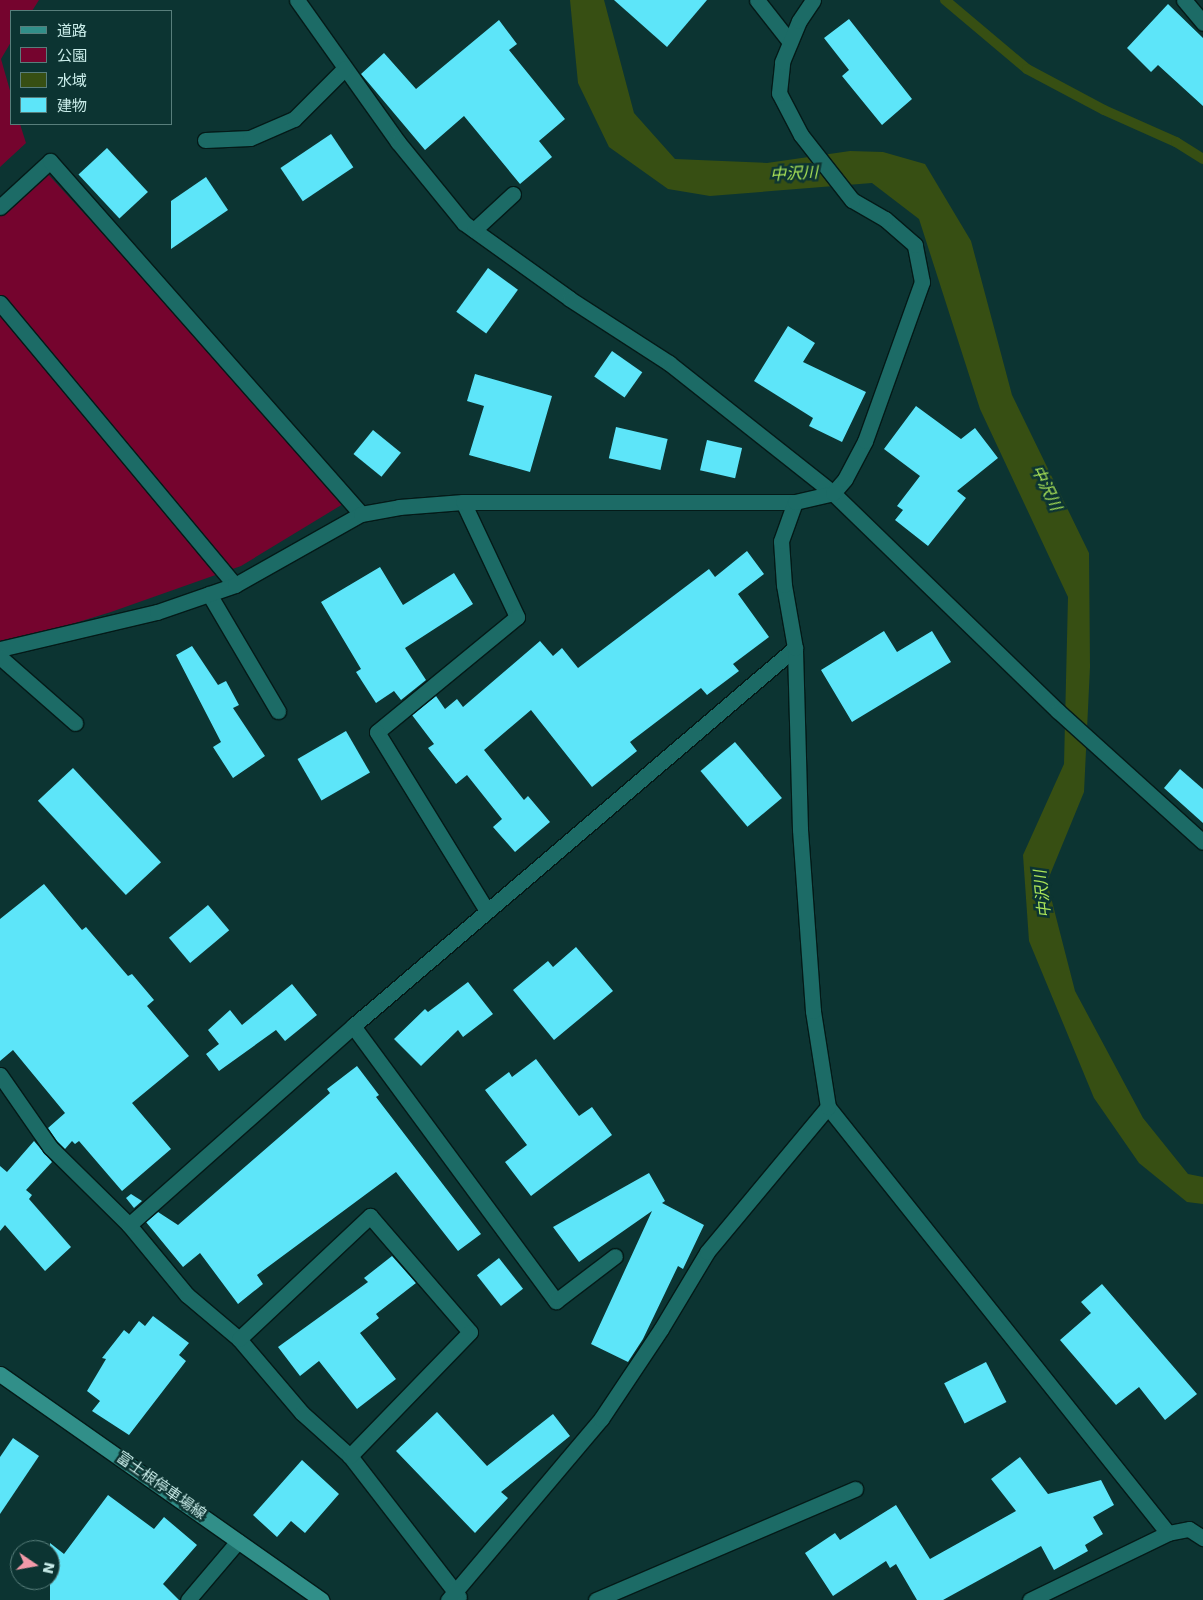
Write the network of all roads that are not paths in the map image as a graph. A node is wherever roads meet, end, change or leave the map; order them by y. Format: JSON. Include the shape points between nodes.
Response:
{"nodes":[{"id":1,"x":297,"y":0,"type":"edge"},
{"id":2,"x":758,"y":0,"type":"edge"},
{"id":3,"x":813,"y":0,"type":"edge"},
{"id":4,"x":1184,"y":0,"type":"edge"},
{"id":5,"x":1203,"y":23,"type":"edge"},
{"id":6,"x":790,"y":42,"type":"junction"},
{"id":7,"x":345,"y":68,"type":"junction"},
{"id":8,"x":205,"y":140,"type":"dead end"},
{"id":9,"x":513,"y":194,"type":"dead end"},
{"id":10,"x":0,"y":207,"type":"edge"},
{"id":11,"x":474,"y":230,"type":"junction"},
{"id":12,"x":0,"y":303,"type":"edge"},
{"id":13,"x":833,"y":493,"type":"junction"},
{"id":14,"x":463,"y":502,"type":"junction"},
{"id":15,"x":795,"y":502,"type":"junction"},
{"id":16,"x":361,"y":514,"type":"junction"},
{"id":17,"x":235,"y":586,"type":"junction"},
{"id":18,"x":209,"y":594,"type":"junction"},
{"id":19,"x":795,"y":648,"type":"junction"},
{"id":20,"x":0,"y":649,"type":"edge"},
{"id":21,"x":0,"y":657,"type":"edge"},
{"id":22,"x":278,"y":711,"type":"dead end"},
{"id":23,"x":75,"y":722,"type":"dead end"},
{"id":24,"x":1203,"y":842,"type":"edge"},
{"id":25,"x":486,"y":911,"type":"junction"},
{"id":26,"x":353,"y":1026,"type":"junction"},
{"id":27,"x":0,"y":1075,"type":"edge"},
{"id":28,"x":828,"y":1107,"type":"junction"},
{"id":29,"x":129,"y":1225,"type":"junction"},
{"id":30,"x":615,"y":1256,"type":"dead end"},
{"id":31,"x":239,"y":1339,"type":"junction"},
{"id":32,"x":0,"y":1374,"type":"edge"},
{"id":33,"x":350,"y":1456,"type":"junction"},
{"id":34,"x":855,"y":1488,"type":"dead end"},
{"id":35,"x":1168,"y":1533,"type":"junction"},
{"id":36,"x":1203,"y":1538,"type":"edge"},
{"id":37,"x":238,"y":1541,"type":"junction"},
{"id":38,"x":455,"y":1596,"type":"edge"},
{"id":39,"x":188,"y":1600,"type":"edge"},
{"id":40,"x":322,"y":1600,"type":"edge"},
{"id":41,"x":596,"y":1600,"type":"edge"},
{"id":42,"x":1030,"y":1600,"type":"edge"}],
"edges":[{"from":1,"to":7,"type":"street"},
{"from":2,"to":6,"type":"street"},
{"from":3,"to":6,"type":"street","via":[[798,20]]},
{"from":4,"to":5,"type":"street"},
{"from":6,"to":13,"type":"street","via":[[782,62],[779,93],[810,147],[852,200],[884,219],[915,245],[922,282],[865,441]]},
{"from":7,"to":8,"type":"street","via":[[294,119],[250,138]]},
{"from":7,"to":11,"type":"street","via":[[398,142],[464,223]]},
{"from":9,"to":11,"type":"street"},
{"from":10,"to":16,"type":"street","via":[[50,160]]},
{"from":11,"to":13,"type":"street","via":[[570,299],[669,363]]},
{"from":12,"to":17,"type":"street"},
{"from":13,"to":15,"type":"street"},
{"from":13,"to":24,"type":"street","via":[[1058,711]]},
{"from":14,"to":15,"type":"street"},
{"from":14,"to":16,"type":"street","via":[[400,506]]},
{"from":14,"to":25,"type":"street","via":[[517,617],[377,732]]},
{"from":15,"to":19,"type":"street","via":[[781,541],[784,584]]},
{"from":16,"to":17,"type":"street"},
{"from":17,"to":18,"type":"street"},
{"from":18,"to":20,"type":"street","via":[[157,612]]},
{"from":18,"to":22,"type":"street"},
{"from":19,"to":25,"type":"street"},
{"from":19,"to":28,"type":"street","via":[[800,829],[813,1011]]},
{"from":21,"to":23,"type":"street"},
{"from":25,"to":26,"type":"street"},
{"from":26,"to":29,"type":"street"},
{"from":26,"to":30,"type":"street","via":[[556,1301]]},
{"from":27,"to":29,"type":"street","via":[[50,1147]]},
{"from":28,"to":35,"type":"street"},
{"from":28,"to":38,"type":"street","via":[[707,1252],[601,1419]]},
{"from":29,"to":31,"type":"street","via":[[187,1295]]},
{"from":31,"to":33,"type":"street","via":[[302,1413]]},
{"from":31,"to":33,"type":"street","via":[[370,1216],[470,1332]]},
{"from":32,"to":37,"type":"main road","name":"富士根停車場線"},
{"from":33,"to":38,"type":"street"},
{"from":34,"to":41,"type":"street"},
{"from":35,"to":36,"type":"street","via":[[1189,1529]]},
{"from":35,"to":42,"type":"street"},
{"from":37,"to":39,"type":"street"},
{"from":37,"to":40,"type":"main road","name":"富士根停車場線"}]}
